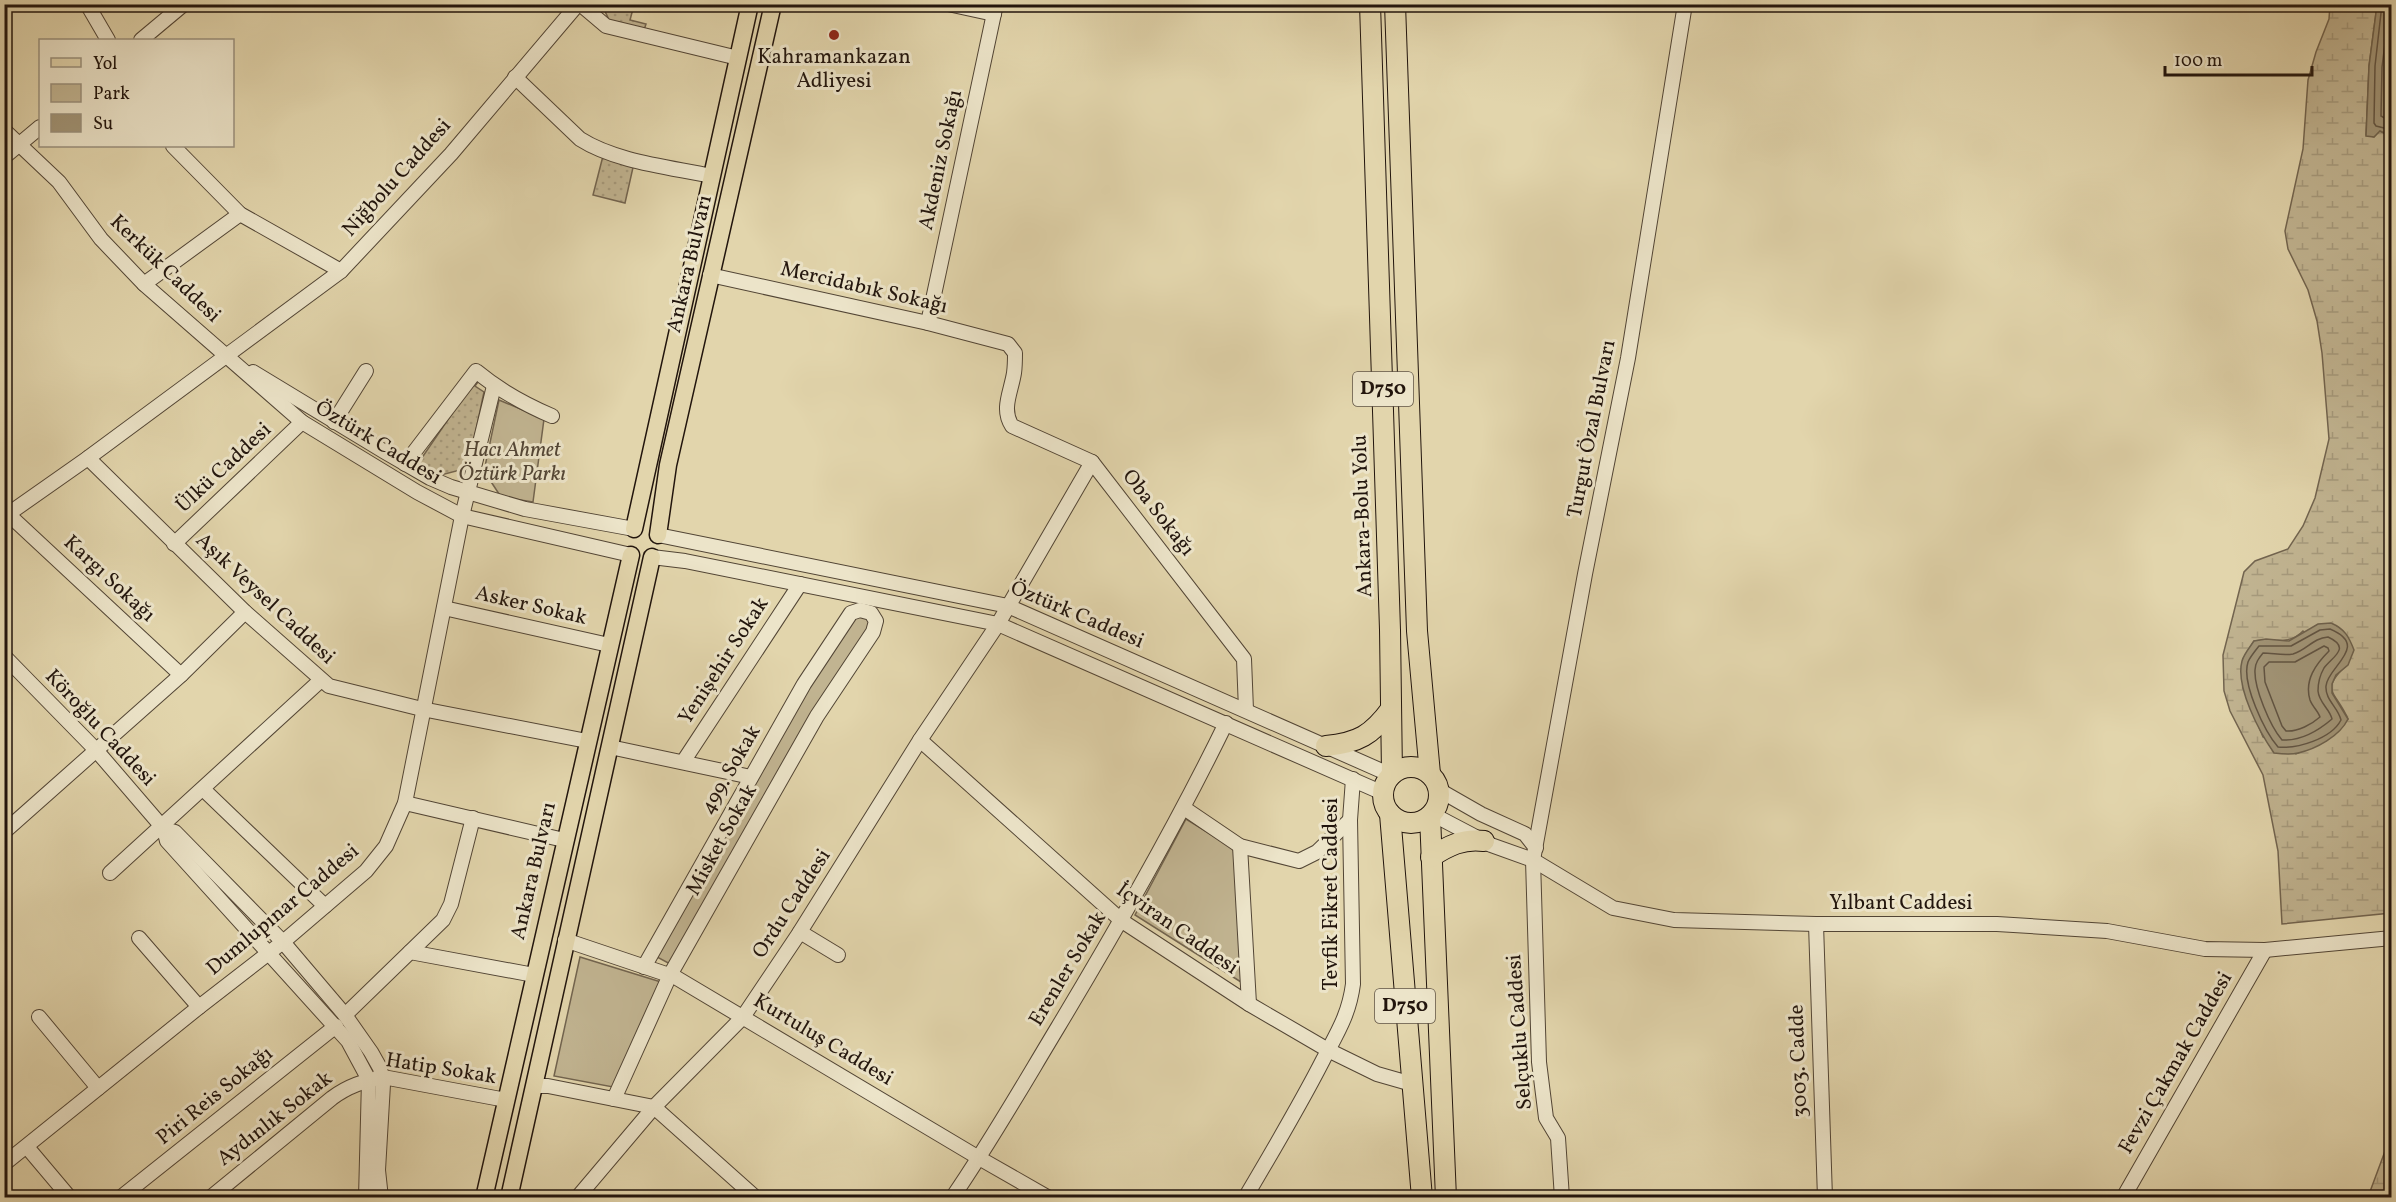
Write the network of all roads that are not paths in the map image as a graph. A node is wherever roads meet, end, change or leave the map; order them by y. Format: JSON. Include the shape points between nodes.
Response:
{"nodes":[{"id":1,"x":87,"y":4,"type":"edge"},
{"id":2,"x":184,"y":4,"type":"edge"},
{"id":3,"x":579,"y":4,"type":"edge"},
{"id":4,"x":750,"y":4,"type":"edge"},
{"id":5,"x":773,"y":4,"type":"edge"},
{"id":6,"x":948,"y":4,"type":"edge"},
{"id":7,"x":1370,"y":4,"type":"edge"},
{"id":8,"x":1395,"y":4,"type":"edge"},
{"id":9,"x":1685,"y":4,"type":"edge"},
{"id":10,"x":995,"y":9,"type":"edge"},
{"id":11,"x":107,"y":39,"type":"edge"},
{"id":12,"x":142,"y":39,"type":"edge"},
{"id":13,"x":738,"y":58,"type":"junction"},
{"id":14,"x":515,"y":77,"type":"junction"},
{"id":15,"x":39,"y":128,"type":"edge"},
{"id":16,"x":4,"y":130,"type":"edge"},
{"id":17,"x":20,"y":145,"type":"junction"},
{"id":18,"x":174,"y":147,"type":"edge"},
{"id":19,"x":4,"y":157,"type":"edge"},
{"id":20,"x":712,"y":176,"type":"junction"},
{"id":21,"x":240,"y":214,"type":"junction"},
{"id":22,"x":342,"y":271,"type":"junction"},
{"id":23,"x":710,"y":275,"type":"junction"},
{"id":24,"x":144,"y":284,"type":"junction"},
{"id":25,"x":928,"y":323,"type":"junction"},
{"id":26,"x":226,"y":357,"type":"junction"},
{"id":27,"x":366,"y":371,"type":"dead end"},
{"id":28,"x":494,"y":386,"type":"junction"},
{"id":29,"x":552,"y":416,"type":"dead end"},
{"id":30,"x":302,"y":422,"type":"junction"},
{"id":31,"x":334,"y":422,"type":"junction"},
{"id":32,"x":1012,"y":426,"type":"joint"},
{"id":33,"x":88,"y":458,"type":"junction"},
{"id":34,"x":1092,"y":462,"type":"junction"},
{"id":35,"x":405,"y":464,"type":"junction"},
{"id":36,"x":468,"y":492,"type":"junction"},
{"id":37,"x":6,"y":515,"type":"edge"},
{"id":38,"x":462,"y":516,"type":"junction"},
{"id":39,"x":634,"y":529,"type":"junction"},
{"id":40,"x":658,"y":535,"type":"junction"},
{"id":41,"x":174,"y":544,"type":"junction"},
{"id":42,"x":631,"y":555,"type":"junction"},
{"id":43,"x":652,"y":557,"type":"junction"},
{"id":44,"x":800,"y":584,"type":"junction"},
{"id":45,"x":1008,"y":606,"type":"junction"},
{"id":46,"x":444,"y":608,"type":"junction"},
{"id":47,"x":868,"y":611,"type":"joint"},
{"id":48,"x":245,"y":612,"type":"junction"},
{"id":49,"x":998,"y":624,"type":"junction"},
{"id":50,"x":609,"y":645,"type":"junction"},
{"id":51,"x":4,"y":656,"type":"edge"},
{"id":52,"x":182,"y":675,"type":"junction"},
{"id":53,"x":321,"y":680,"type":"junction"},
{"id":54,"x":422,"y":709,"type":"junction"},
{"id":55,"x":1391,"y":709,"type":"junction"},
{"id":56,"x":1246,"y":710,"type":"junction"},
{"id":57,"x":1226,"y":723,"type":"junction"},
{"id":58,"x":587,"y":741,"type":"junction"},
{"id":59,"x":920,"y":741,"type":"junction"},
{"id":60,"x":1326,"y":746,"type":"junction"},
{"id":61,"x":610,"y":747,"type":"junction"},
{"id":62,"x":96,"y":750,"type":"junction"},
{"id":63,"x":683,"y":762,"type":"junction"},
{"id":64,"x":751,"y":777,"type":"junction"},
{"id":65,"x":1353,"y":779,"type":"junction"},
{"id":66,"x":1389,"y":781,"type":"junction"},
{"id":67,"x":1434,"y":782,"type":"junction"},
{"id":68,"x":203,"y":789,"type":"junction"},
{"id":69,"x":405,"y":803,"type":"junction"},
{"id":70,"x":1184,"y":808,"type":"junction"},
{"id":71,"x":1390,"y":814,"type":"junction"},
{"id":72,"x":1431,"y":815,"type":"junction"},
{"id":73,"x":473,"y":818,"type":"junction"},
{"id":74,"x":1350,"y":820,"type":"junction"},
{"id":75,"x":7,"y":825,"type":"edge"},
{"id":76,"x":163,"y":828,"type":"junction"},
{"id":77,"x":564,"y":840,"type":"junction"},
{"id":78,"x":1484,"y":841,"type":"junction"},
{"id":79,"x":1240,"y":846,"type":"junction"},
{"id":80,"x":1534,"y":854,"type":"junction"},
{"id":81,"x":1431,"y":858,"type":"junction"},
{"id":82,"x":110,"y":873,"type":"dead end"},
{"id":83,"x":325,"y":906,"type":"junction"},
{"id":84,"x":1122,"y":921,"type":"junction"},
{"id":85,"x":1816,"y":924,"type":"junction"},
{"id":86,"x":800,"y":932,"type":"junction"},
{"id":87,"x":139,"y":938,"type":"dead end"},
{"id":88,"x":2391,"y":938,"type":"edge"},
{"id":89,"x":565,"y":940,"type":"junction"},
{"id":90,"x":283,"y":942,"type":"junction"},
{"id":91,"x":2265,"y":950,"type":"junction"},
{"id":92,"x":269,"y":952,"type":"junction"},
{"id":93,"x":410,"y":952,"type":"junction"},
{"id":94,"x":838,"y":955,"type":"dead end"},
{"id":95,"x":644,"y":966,"type":"junction"},
{"id":96,"x":534,"y":975,"type":"junction"},
{"id":97,"x":670,"y":975,"type":"junction"},
{"id":98,"x":1249,"y":1004,"type":"junction"},
{"id":99,"x":199,"y":1007,"type":"junction"},
{"id":100,"x":345,"y":1014,"type":"junction"},
{"id":101,"x":39,"y":1017,"type":"dead end"},
{"id":102,"x":743,"y":1017,"type":"junction"},
{"id":103,"x":336,"y":1026,"type":"junction"},
{"id":104,"x":1328,"y":1050,"type":"junction"},
{"id":105,"x":376,"y":1079,"type":"junction"},
{"id":106,"x":1412,"y":1084,"type":"junction"},
{"id":107,"x":535,"y":1086,"type":"junction"},
{"id":108,"x":99,"y":1088,"type":"junction"},
{"id":109,"x":614,"y":1099,"type":"junction"},
{"id":110,"x":506,"y":1100,"type":"junction"},
{"id":111,"x":654,"y":1107,"type":"junction"},
{"id":112,"x":27,"y":1147,"type":"junction"},
{"id":113,"x":979,"y":1158,"type":"junction"},
{"id":114,"x":4,"y":1164,"type":"edge"},
{"id":115,"x":70,"y":1197,"type":"edge"},
{"id":116,"x":120,"y":1197,"type":"edge"},
{"id":117,"x":210,"y":1197,"type":"edge"},
{"id":118,"x":366,"y":1197,"type":"edge"},
{"id":119,"x":381,"y":1197,"type":"edge"},
{"id":120,"x":484,"y":1197,"type":"edge"},
{"id":121,"x":509,"y":1197,"type":"edge"},
{"id":122,"x":577,"y":1197,"type":"edge"},
{"id":123,"x":756,"y":1197,"type":"edge"},
{"id":124,"x":952,"y":1197,"type":"edge"},
{"id":125,"x":1049,"y":1197,"type":"edge"},
{"id":126,"x":1245,"y":1197,"type":"edge"},
{"id":127,"x":1422,"y":1197,"type":"edge"},
{"id":128,"x":1446,"y":1197,"type":"edge"},
{"id":129,"x":1562,"y":1197,"type":"edge"},
{"id":130,"x":1825,"y":1197,"type":"edge"},
{"id":131,"x":2123,"y":1197,"type":"edge"}],
"edges":[{"from":1,"to":11,"type":"street"},
{"from":2,"to":12,"type":"street"},
{"from":3,"to":13,"type":"street","via":[[606,26]]},
{"from":3,"to":14,"type":"street","name":"Niğbolu Caddesi"},
{"from":4,"to":13,"type":"main road","name":"Ankara Bulvarı"},
{"from":5,"to":23,"type":"main road","name":"Ankara Bulvarı"},
{"from":6,"to":10,"type":"street"},
{"from":7,"to":55,"type":"highway","name":"Ankara-Bolu Yolu","number":"D750"},
{"from":8,"to":67,"type":"highway","number":"D750","via":[[1417,631]]},
{"from":9,"to":80,"type":"street","name":"Turgut Özal Bulvarı","via":[[1628,358]]},
{"from":10,"to":25,"type":"street","name":"Akdeniz Sokağı"},
{"from":13,"to":20,"type":"main road","name":"Ankara Bulvarı"},
{"from":14,"to":20,"type":"street","via":[[592,147]]},
{"from":14,"to":22,"type":"street","name":"Niğbolu Caddesi","via":[[451,154]]},
{"from":15,"to":17,"type":"street"},
{"from":16,"to":17,"type":"street","name":"Kerkük Caddesi"},
{"from":17,"to":19,"type":"street"},
{"from":17,"to":24,"type":"street","name":"Kerkük Caddesi","via":[[59,182],[101,239]]},
{"from":18,"to":21,"type":"street"},
{"from":20,"to":39,"type":"main road","name":"Ankara Bulvarı"},
{"from":21,"to":22,"type":"street"},
{"from":21,"to":24,"type":"street"},
{"from":22,"to":26,"type":"street","name":"Niğbolu Caddesi"},
{"from":23,"to":25,"type":"street","name":"Mercidabık Sokağı"},
{"from":23,"to":40,"type":"main road","name":"Ankara Bulvarı","via":[[668,465]]},
{"from":24,"to":26,"type":"street","name":"Kerkük Caddesi"},
{"from":25,"to":32,"type":"street","name":"Mercidabık Sokağı","via":[[1008,344],[1015,353],[1006,409]]},
{"from":26,"to":30,"type":"street","name":"Öztürk Caddesi"},
{"from":26,"to":31,"type":"street","name":"Öztürk Caddesi"},
{"from":26,"to":33,"type":"street"},
{"from":27,"to":31,"type":"street"},
{"from":28,"to":29,"type":"street"},
{"from":28,"to":35,"type":"street","via":[[476,371]]},
{"from":28,"to":36,"type":"street","name":"Dumlupınar Caddesi"},
{"from":30,"to":38,"type":"street","name":"Öztürk Caddesi"},
{"from":30,"to":41,"type":"street","name":"Ülkü Caddesi"},
{"from":31,"to":35,"type":"street","name":"Öztürk Caddesi"},
{"from":32,"to":34,"type":"street","name":"Oba Sokağı"},
{"from":33,"to":37,"type":"street"},
{"from":33,"to":41,"type":"street","name":"Aşık Veysel Caddesi"},
{"from":34,"to":45,"type":"street","name":"Ordu Caddesi"},
{"from":34,"to":56,"type":"street","name":"Oba Sokağı","via":[[1245,659]]},
{"from":35,"to":36,"type":"street","name":"Öztürk Caddesi"},
{"from":36,"to":38,"type":"street","name":"Dumlupınar Caddesi"},
{"from":36,"to":39,"type":"street","name":"Öztürk Caddesi","via":[[525,509]]},
{"from":37,"to":52,"type":"street","name":"Kargı Sokağı"},
{"from":38,"to":42,"type":"street","name":"Öztürk Caddesi"},
{"from":38,"to":46,"type":"street","name":"Dumlupınar Caddesi"},
{"from":39,"to":40,"type":"main road","via":[[647,527]]},
{"from":39,"to":42,"type":"main road","name":"Ankara Bulvarı","via":[[626,539]]},
{"from":40,"to":43,"type":"main road","name":"Ankara Bulvarı","via":[[658,550]]},
{"from":40,"to":45,"type":"street","name":"Öztürk Caddesi"},
{"from":41,"to":48,"type":"street","name":"Aşık Veysel Caddesi"},
{"from":42,"to":43,"type":"main road","via":[[643,560]]},
{"from":42,"to":50,"type":"main road","name":"Ankara Bulvarı"},
{"from":43,"to":44,"type":"street","name":"Öztürk Caddesi"},
{"from":43,"to":61,"type":"main road","name":"Ankara Bulvarı"},
{"from":44,"to":49,"type":"street","name":"Öztürk Caddesi"},
{"from":44,"to":63,"type":"street","name":"Yenişehir Sokak"},
{"from":45,"to":49,"type":"street","name":"Ordu Caddesi"},
{"from":45,"to":56,"type":"street","name":"Öztürk Caddesi"},
{"from":46,"to":50,"type":"street","name":"Asker Sokak"},
{"from":46,"to":54,"type":"street","name":"Dumlupınar Caddesi"},
{"from":47,"to":64,"type":"street","name":"499. Sokak","via":[[854,611],[842,624]]},
{"from":47,"to":97,"type":"street","name":"Misket Sokak","via":[[876,621],[873,632],[812,725]]},
{"from":48,"to":52,"type":"street"},
{"from":48,"to":53,"type":"street","name":"Aşık Veysel Caddesi"},
{"from":49,"to":57,"type":"street","name":"Öztürk Caddesi"},
{"from":49,"to":59,"type":"street","name":"Ordu Caddesi"},
{"from":50,"to":58,"type":"main road","name":"Ankara Bulvarı"},
{"from":51,"to":62,"type":"street","name":"Köroğlu Caddesi"},
{"from":52,"to":62,"type":"street"},
{"from":53,"to":54,"type":"street","name":"Aşık Veysel Caddesi","via":[[336,690]]},
{"from":53,"to":68,"type":"street"},
{"from":54,"to":58,"type":"street","name":"Aşık Veysel Caddesi"},
{"from":54,"to":69,"type":"street","name":"Dumlupınar Caddesi"},
{"from":55,"to":60,"type":"highway","via":[[1364,737]]},
{"from":55,"to":66,"type":"highway","name":"Ankara-Bolu Yolu","number":"D750"},
{"from":56,"to":60,"type":"street","name":"Öztürk Caddesi"},
{"from":57,"to":65,"type":"street","name":"Öztürk Caddesi"},
{"from":57,"to":70,"type":"street","name":"Erenler Sokak"},
{"from":58,"to":77,"type":"main road","name":"Ankara Bulvarı"},
{"from":59,"to":84,"type":"street","name":"İçviran Caddesi"},
{"from":59,"to":86,"type":"street","name":"Ordu Caddesi"},
{"from":60,"to":66,"type":"street","name":"Öztürk Caddesi"},
{"from":61,"to":63,"type":"street"},
{"from":61,"to":89,"type":"main road","name":"Ankara Bulvarı"},
{"from":62,"to":75,"type":"street"},
{"from":62,"to":76,"type":"street","name":"Köroğlu Caddesi"},
{"from":63,"to":64,"type":"street"},
{"from":64,"to":95,"type":"street","name":"499. Sokak"},
{"from":65,"to":66,"type":"street","name":"Öztürk Caddesi"},
{"from":65,"to":74,"type":"street","name":"Tevfik Fikret Caddesi"},
{"from":66,"to":67,"type":"highway","via":[[1397,770],[1410,766],[1424,770]]},
{"from":66,"to":71,"type":"highway","via":[[1385,804]]},
{"from":67,"to":72,"type":"highway","via":[[1438,803]]},
{"from":67,"to":80,"type":"street","name":"Yılbant Caddesi","via":[[1481,814],[1525,834]]},
{"from":68,"to":76,"type":"street"},
{"from":68,"to":83,"type":"street"},
{"from":69,"to":73,"type":"street"},
{"from":69,"to":83,"type":"street","name":"Dumlupınar Caddesi","via":[[379,856]]},
{"from":70,"to":79,"type":"street"},
{"from":70,"to":84,"type":"street","name":"Erenler Sokak"},
{"from":71,"to":72,"type":"highway","via":[[1410,823]]},
{"from":71,"to":106,"type":"highway","number":"D750"},
{"from":72,"to":78,"type":"street","name":"Yılbant Caddesi"},
{"from":72,"to":81,"type":"highway","number":"D750"},
{"from":73,"to":77,"type":"street"},
{"from":73,"to":93,"type":"street","via":[[451,904],[443,920]]},
{"from":74,"to":79,"type":"street","via":[[1317,852],[1299,861]]},
{"from":74,"to":104,"type":"street","name":"Tevfik Fikret Caddesi","via":[[1353,984],[1344,1022]]},
{"from":76,"to":82,"type":"street"},
{"from":76,"to":90,"type":"street","name":"Köroğlu Caddesi","via":[[175,832]]},
{"from":76,"to":92,"type":"street","name":"Köroğlu Caddesi","via":[[167,841]]},
{"from":77,"to":96,"type":"main road","name":"Ankara Bulvarı"},
{"from":78,"to":80,"type":"street","name":"Yılbant Caddesi"},
{"from":78,"to":81,"type":"highway","via":[[1458,842]]},
{"from":79,"to":98,"type":"street"},
{"from":80,"to":85,"type":"street","name":"Yılbant Caddesi","via":[[1613,908],[1674,920]]},
{"from":80,"to":129,"type":"street","name":"Selçuklu Caddesi","via":[[1539,1062],[1546,1118],[1558,1138]]},
{"from":81,"to":128,"type":"highway","number":"D750"},
{"from":83,"to":90,"type":"street","name":"Dumlupınar Caddesi"},
{"from":84,"to":98,"type":"street","name":"İçviran Caddesi"},
{"from":84,"to":113,"type":"street","name":"Erenler Sokak"},
{"from":85,"to":91,"type":"street","name":"Yılbant Caddesi","via":[[1997,924],[2107,931],[2205,949]]},
{"from":85,"to":130,"type":"street","name":"3003. Cadde"},
{"from":86,"to":94,"type":"street"},
{"from":86,"to":102,"type":"street","name":"Ordu Caddesi"},
{"from":87,"to":99,"type":"street"},
{"from":88,"to":91,"type":"street","name":"Yılbant Caddesi"},
{"from":89,"to":95,"type":"street","name":"Kurtuluş Caddesi"},
{"from":89,"to":107,"type":"main road","name":"Ankara Bulvarı"},
{"from":90,"to":92,"type":"street","name":"Dumlupınar Caddesi"},
{"from":90,"to":100,"type":"street","name":"Köroğlu Caddesi"},
{"from":91,"to":131,"type":"street","name":"Fevzi Çakmak Caddesi"},
{"from":92,"to":99,"type":"street","name":"Dumlupınar Caddesi"},
{"from":92,"to":103,"type":"street","name":"Köroğlu Caddesi"},
{"from":93,"to":96,"type":"street"},
{"from":93,"to":100,"type":"street"},
{"from":95,"to":97,"type":"street","name":"Kurtuluş Caddesi"},
{"from":96,"to":110,"type":"main road","name":"Ankara Bulvarı"},
{"from":97,"to":102,"type":"street","name":"Kurtuluş Caddesi"},
{"from":97,"to":109,"type":"street","name":"Misket Sokak"},
{"from":98,"to":104,"type":"street","name":"İçviran Caddesi"},
{"from":99,"to":108,"type":"street","name":"Dumlupınar Caddesi"},
{"from":100,"to":105,"type":"street","name":"Köroğlu Caddesi","via":[[371,1052]]},
{"from":101,"to":108,"type":"street"},
{"from":102,"to":111,"type":"street","name":"Ordu Caddesi"},
{"from":102,"to":113,"type":"street","name":"Kurtuluş Caddesi"},
{"from":103,"to":105,"type":"street","name":"Köroğlu Caddesi"},
{"from":103,"to":116,"type":"street","name":"Piri Reis Sokağı"},
{"from":104,"to":106,"type":"street","name":"İçviran Caddesi","via":[[1377,1074]]},
{"from":104,"to":126,"type":"street","name":"Tevfik Fikret Caddesi"},
{"from":105,"to":110,"type":"street","name":"Hatip Sokak"},
{"from":105,"to":117,"type":"street","name":"Aydınlık Sokak","via":[[346,1088]]},
{"from":105,"to":118,"type":"street","name":"Köroğlu Caddesi"},
{"from":105,"to":119,"type":"street","name":"Köroğlu Caddesi"},
{"from":106,"to":127,"type":"highway","number":"D750"},
{"from":107,"to":109,"type":"street"},
{"from":107,"to":121,"type":"main road","name":"Ankara Bulvarı"},
{"from":108,"to":112,"type":"street","name":"Dumlupınar Caddesi"},
{"from":109,"to":111,"type":"street"},
{"from":110,"to":120,"type":"main road","name":"Ankara Bulvarı"},
{"from":111,"to":122,"type":"street","name":"Ordu Caddesi"},
{"from":111,"to":123,"type":"street"},
{"from":112,"to":114,"type":"street","name":"Dumlupınar Caddesi"},
{"from":112,"to":115,"type":"street"},
{"from":113,"to":124,"type":"street","name":"Erenler Sokak"},
{"from":113,"to":125,"type":"street","name":"Kurtuluş Caddesi"}]}
